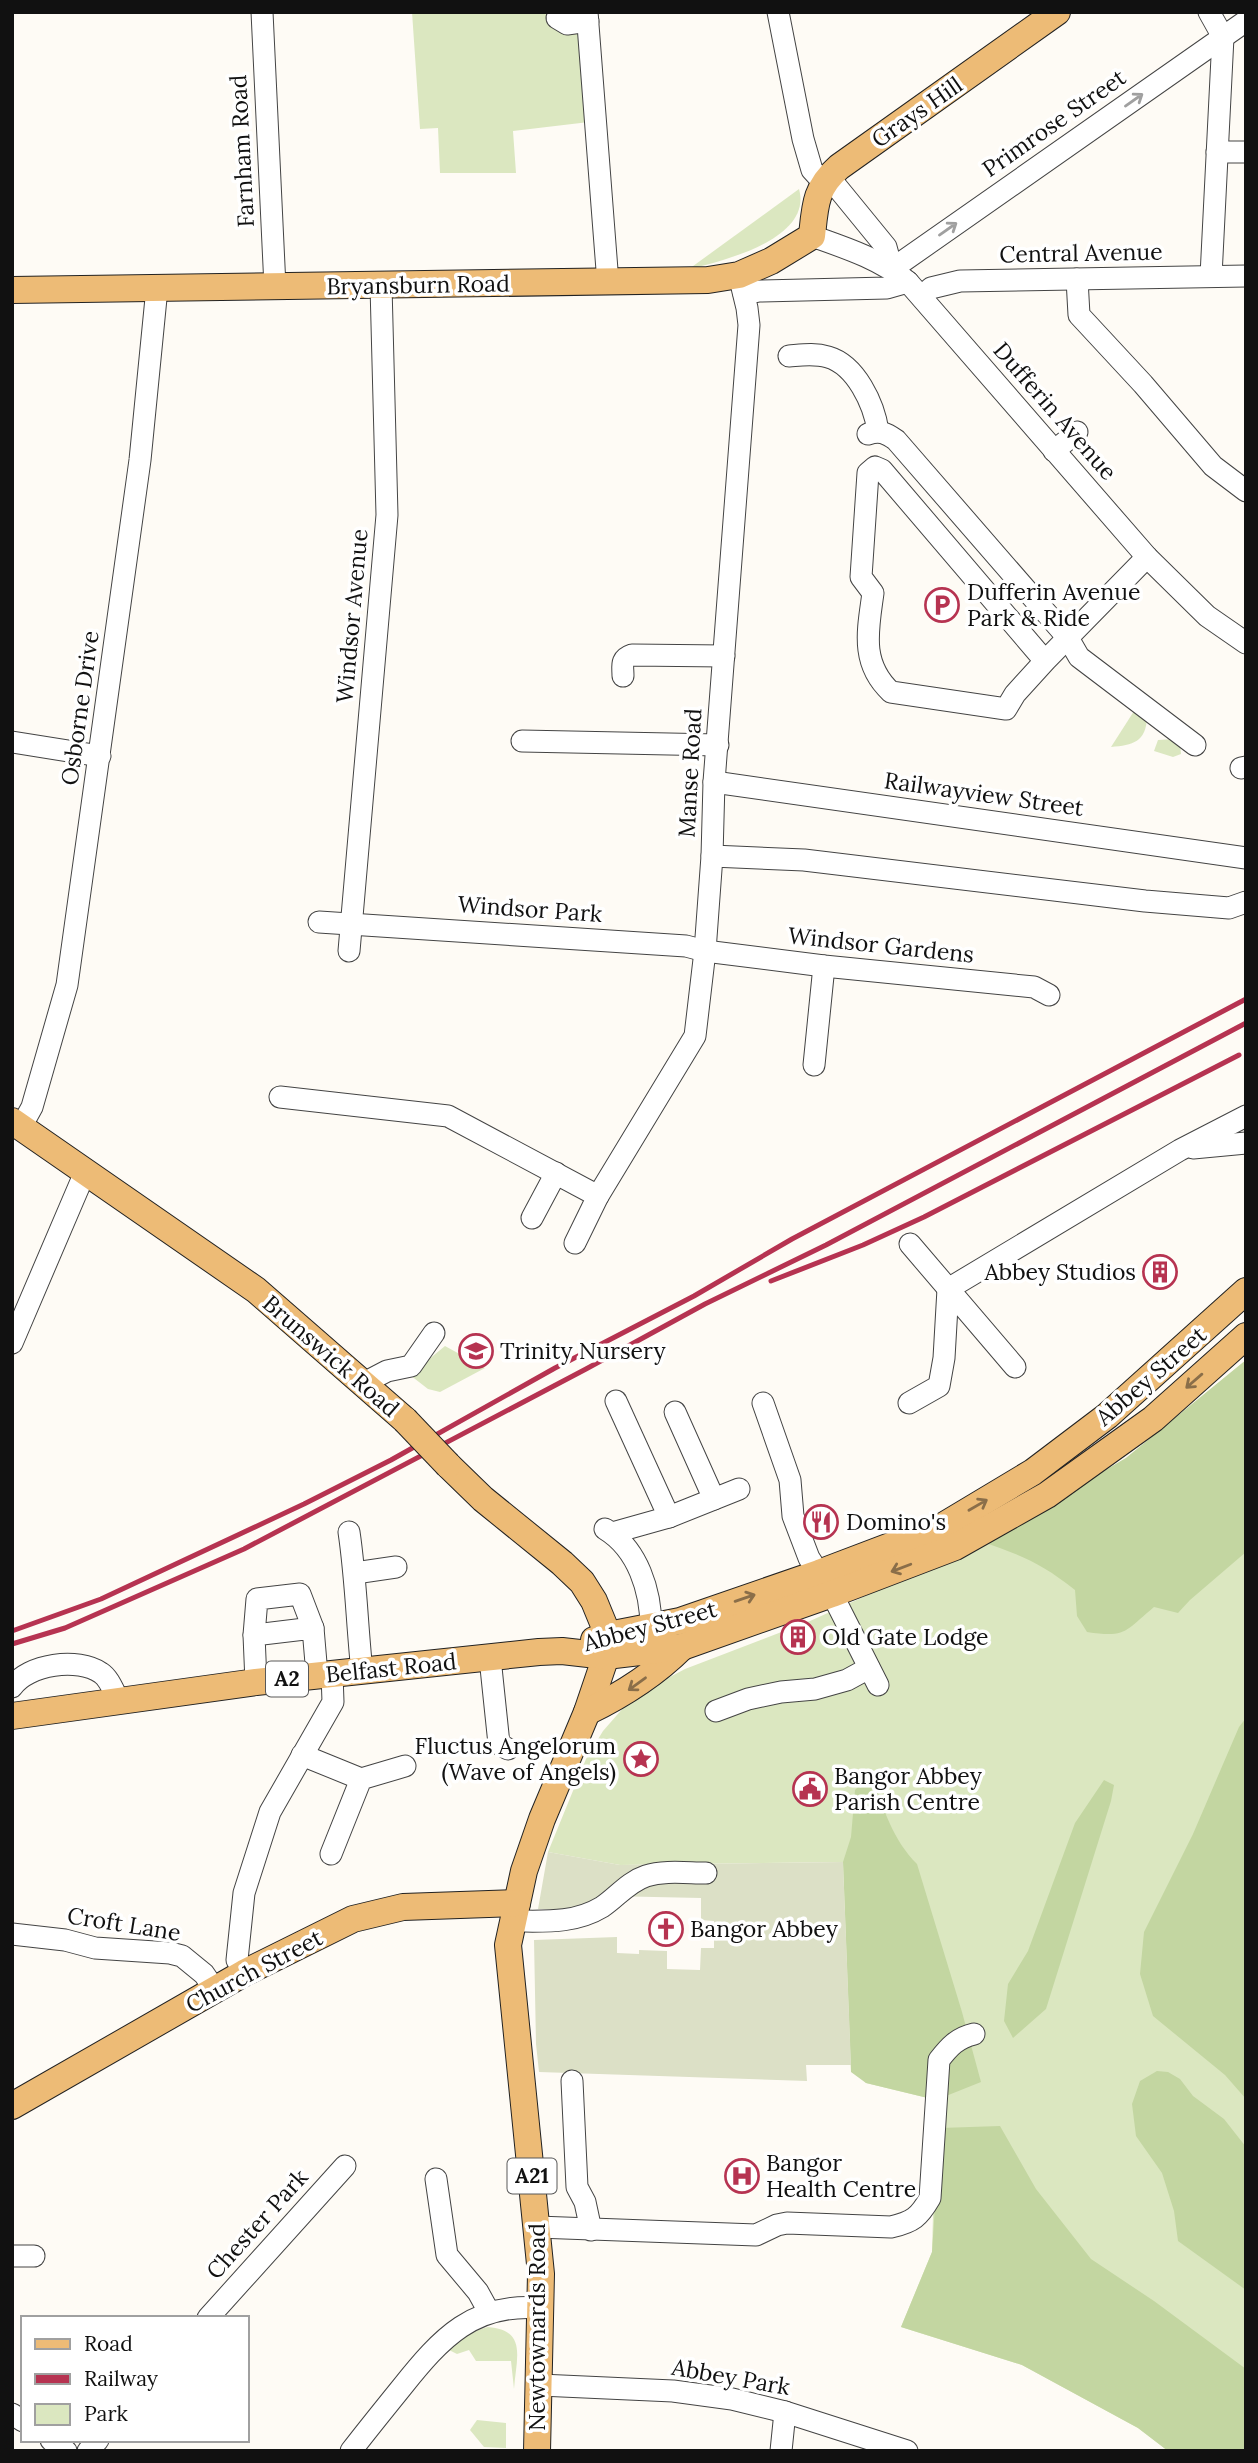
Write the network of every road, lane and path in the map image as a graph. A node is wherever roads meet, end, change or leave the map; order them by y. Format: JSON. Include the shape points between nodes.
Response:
{"nodes":[{"id":1,"x":262,"y":12,"type":"edge"},
{"id":2,"x":778,"y":12,"type":"edge"},
{"id":3,"x":1057,"y":12,"type":"edge"},
{"id":4,"x":1209,"y":12,"type":"edge"},
{"id":5,"x":588,"y":17,"type":"edge"},
{"id":6,"x":557,"y":18,"type":"dead end"},
{"id":7,"x":1246,"y":21,"type":"edge"},
{"id":8,"x":1223,"y":37,"type":"junction"},
{"id":9,"x":1217,"y":152,"type":"junction"},
{"id":10,"x":1246,"y":152,"type":"edge"},
{"id":11,"x":826,"y":179,"type":"junction"},
{"id":12,"x":812,"y":236,"type":"junction"},
{"id":13,"x":1211,"y":276,"type":"junction"},
{"id":14,"x":1246,"y":276,"type":"edge"},
{"id":15,"x":1077,"y":279,"type":"junction"},
{"id":16,"x":907,"y":282,"type":"junction"},
{"id":17,"x":608,"y":283,"type":"junction"},
{"id":18,"x":742,"y":285,"type":"junction"},
{"id":19,"x":381,"y":286,"type":"junction"},
{"id":20,"x":275,"y":287,"type":"junction"},
{"id":21,"x":157,"y":288,"type":"junction"},
{"id":22,"x":12,"y":290,"type":"edge"},
{"id":23,"x":789,"y":356,"type":"dead end"},
{"id":24,"x":1077,"y":432,"type":"dead end"},
{"id":25,"x":1054,"y":451,"type":"junction"},
{"id":26,"x":1246,"y":491,"type":"edge"},
{"id":27,"x":1147,"y":557,"type":"junction"},
{"id":28,"x":1068,"y":638,"type":"junction"},
{"id":29,"x":1246,"y":643,"type":"edge"},
{"id":30,"x":724,"y":656,"type":"junction"},
{"id":31,"x":1045,"y":661,"type":"junction"},
{"id":32,"x":623,"y":677,"type":"dead end"},
{"id":33,"x":522,"y":741,"type":"dead end"},
{"id":34,"x":12,"y":742,"type":"edge"},
{"id":35,"x":718,"y":745,"type":"junction"},
{"id":36,"x":1195,"y":745,"type":"dead end"},
{"id":37,"x":100,"y":756,"type":"junction"},
{"id":38,"x":714,"y":782,"type":"junction"},
{"id":39,"x":712,"y":856,"type":"junction"},
{"id":40,"x":1246,"y":858,"type":"edge"},
{"id":41,"x":1246,"y":902,"type":"edge"},
{"id":42,"x":319,"y":922,"type":"dead end"},
{"id":43,"x":351,"y":924,"type":"junction"},
{"id":44,"x":349,"y":951,"type":"dead end"},
{"id":45,"x":705,"y":951,"type":"junction"},
{"id":46,"x":824,"y":966,"type":"junction"},
{"id":47,"x":1049,"y":995,"type":"dead end"},
{"id":48,"x":814,"y":1065,"type":"dead end"},
{"id":49,"x":280,"y":1097,"type":"dead end"},
{"id":50,"x":1246,"y":1116,"type":"edge"},
{"id":51,"x":17,"y":1124,"type":"edge"},
{"id":52,"x":1246,"y":1143,"type":"edge"},
{"id":53,"x":1180,"y":1150,"type":"junction"},
{"id":54,"x":86,"y":1170,"type":"junction"},
{"id":55,"x":556,"y":1173,"type":"junction"},
{"id":56,"x":598,"y":1196,"type":"junction"},
{"id":57,"x":532,"y":1218,"type":"dead end"},
{"id":58,"x":575,"y":1243,"type":"dead end"},
{"id":59,"x":910,"y":1244,"type":"dead end"},
{"id":60,"x":948,"y":1289,"type":"junction"},
{"id":61,"x":1246,"y":1291,"type":"edge"},
{"id":62,"x":434,"y":1334,"type":"dead end"},
{"id":63,"x":1246,"y":1336,"type":"edge"},
{"id":64,"x":12,"y":1343,"type":"edge"},
{"id":65,"x":1015,"y":1367,"type":"dead end"},
{"id":66,"x":364,"y":1383,"type":"junction"},
{"id":67,"x":616,"y":1401,"type":"dead end"},
{"id":68,"x":763,"y":1403,"type":"dead end"},
{"id":69,"x":909,"y":1403,"type":"dead end"},
{"id":70,"x":675,"y":1412,"type":"dead end"},
{"id":71,"x":739,"y":1489,"type":"dead end"},
{"id":72,"x":714,"y":1499,"type":"junction"},
{"id":73,"x":668,"y":1517,"type":"junction"},
{"id":74,"x":349,"y":1532,"type":"dead end"},
{"id":75,"x":396,"y":1567,"type":"dead end"},
{"id":76,"x":355,"y":1573,"type":"junction"},
{"id":77,"x":826,"y":1583,"type":"junction"},
{"id":78,"x":313,"y":1628,"type":"junction"},
{"id":79,"x":651,"y":1628,"type":"junction"},
{"id":80,"x":254,"y":1635,"type":"junction"},
{"id":81,"x":607,"y":1645,"type":"junction"},
{"id":82,"x":682,"y":1647,"type":"junction"},
{"id":83,"x":562,"y":1651,"type":"joint"},
{"id":84,"x":490,"y":1658,"type":"junction"},
{"id":85,"x":362,"y":1672,"type":"junction"},
{"id":86,"x":324,"y":1674,"type":"junction"},
{"id":87,"x":256,"y":1682,"type":"junction"},
{"id":88,"x":12,"y":1687,"type":"edge"},
{"id":89,"x":119,"y":1701,"type":"junction"},
{"id":90,"x":716,"y":1711,"type":"dead end"},
{"id":91,"x":587,"y":1712,"type":"junction"},
{"id":92,"x":12,"y":1716,"type":"edge"},
{"id":93,"x":508,"y":1749,"type":"dead end"},
{"id":94,"x":302,"y":1755,"type":"junction"},
{"id":95,"x":405,"y":1766,"type":"dead end"},
{"id":96,"x":361,"y":1779,"type":"junction"},
{"id":97,"x":331,"y":1854,"type":"dead end"},
{"id":98,"x":706,"y":1873,"type":"dead end"},
{"id":99,"x":514,"y":1912,"type":"junction"},
{"id":100,"x":12,"y":1934,"type":"edge"},
{"id":101,"x":244,"y":1973,"type":"junction"},
{"id":102,"x":215,"y":1990,"type":"junction"},
{"id":103,"x":974,"y":2034,"type":"dead end"},
{"id":104,"x":572,"y":2081,"type":"dead end"},
{"id":105,"x":12,"y":2106,"type":"edge"},
{"id":106,"x":345,"y":2166,"type":"dead end"},
{"id":107,"x":436,"y":2179,"type":"dead end"},
{"id":108,"x":537,"y":2227,"type":"junction"},
{"id":109,"x":591,"y":2230,"type":"junction"},
{"id":110,"x":12,"y":2256,"type":"edge"},
{"id":111,"x":34,"y":2256,"type":"dead end"},
{"id":112,"x":541,"y":2308,"type":"junction"},
{"id":113,"x":489,"y":2312,"type":"junction"},
{"id":114,"x":210,"y":2316,"type":"edge"},
{"id":115,"x":540,"y":2385,"type":"junction"},
{"id":116,"x":785,"y":2412,"type":"junction"},
{"id":117,"x":351,"y":2451,"type":"edge"},
{"id":118,"x":537,"y":2451,"type":"edge"},
{"id":119,"x":781,"y":2451,"type":"edge"},
{"id":120,"x":907,"y":2451,"type":"edge"}],
"edges":[{"from":1,"to":20,"type":"street","name":"Farnham Road"},
{"from":2,"to":11,"type":"street","via":[[812,170]]},
{"from":3,"to":11,"type":"main road","name":"Grays Hill"},
{"from":4,"to":8,"type":"street"},
{"from":5,"to":6,"type":"street","via":[[567,24]]},
{"from":5,"to":17,"type":"street"},
{"from":7,"to":8,"type":"street","name":"Primrose Street"},
{"from":8,"to":9,"type":"street"},
{"from":16,"to":8,"type":"street","name":"Primrose Street","one_way":true},
{"from":9,"to":10,"type":"street"},
{"from":9,"to":13,"type":"street"},
{"from":11,"to":12,"type":"main road","via":[[816,202]]},
{"from":11,"to":16,"type":"street","via":[[886,247]]},
{"from":12,"to":16,"type":"street","name":"Dufferin Avenue","via":[[850,249]]},
{"from":12,"to":18,"type":"main road","name":"Bryansburn Road"},
{"from":13,"to":14,"type":"street","name":"Central Avenue"},
{"from":13,"to":15,"type":"street","name":"Central Avenue"},
{"from":15,"to":16,"type":"street","name":"Central Avenue","via":[[950,282],[931,288]]},
{"from":15,"to":26,"type":"street","via":[[1079,315],[1213,466]]},
{"from":16,"to":18,"type":"street","via":[[887,288],[759,291]]},
{"from":16,"to":25,"type":"street","name":"Dufferin Avenue"},
{"from":17,"to":18,"type":"main road","name":"Bryansburn Road","via":[[708,280]]},
{"from":17,"to":19,"type":"main road","name":"Bryansburn Road"},
{"from":18,"to":30,"type":"street","name":"Manse Road","via":[[749,325]]},
{"from":19,"to":20,"type":"main road","name":"Bryansburn Road"},
{"from":19,"to":43,"type":"street","name":"Windsor Avenue","via":[[387,515]]},
{"from":20,"to":21,"type":"main road","name":"Bryansburn Road"},
{"from":21,"to":22,"type":"main road","name":"Bryansburn Road"},
{"from":21,"to":37,"type":"street","name":"Osborne Drive"},
{"from":23,"to":28,"type":"street","via":[[818,354],[842,363],[872,405],[873,433],[886,433],[896,440]]},
{"from":24,"to":25,"type":"street"},
{"from":25,"to":27,"type":"street","name":"Dufferin Avenue"},
{"from":27,"to":28,"type":"street"},
{"from":27,"to":29,"type":"street","name":"Dufferin Avenue","via":[[1207,616]]},
{"from":28,"to":31,"type":"street"},
{"from":28,"to":36,"type":"street","via":[[1079,657]]},
{"from":30,"to":32,"type":"street","via":[[632,655],[623,661]]},
{"from":30,"to":35,"type":"street","name":"Manse Road"},
{"from":31,"to":31,"type":"street","via":[[1006,709],[891,692],[879,681],[868,651],[873,593],[861,577],[871,469],[882,470]]},
{"from":33,"to":35,"type":"street"},
{"from":34,"to":37,"type":"street"},
{"from":35,"to":38,"type":"street","name":"Manse Road"},
{"from":37,"to":51,"type":"street","name":"Osborne Drive","via":[[67,985],[32,1107]]},
{"from":38,"to":39,"type":"street","name":"Manse Road"},
{"from":38,"to":40,"type":"street","name":"Railwayview Street"},
{"from":39,"to":41,"type":"street","via":[[804,860],[1157,902],[1229,908]]},
{"from":39,"to":45,"type":"street","name":"Manse Road"},
{"from":42,"to":43,"type":"street","name":"Windsor Park"},
{"from":43,"to":44,"type":"street","name":"Windsor Avenue"},
{"from":43,"to":45,"type":"street","name":"Windsor Park","via":[[686,946]]},
{"from":45,"to":46,"type":"street","name":"Windsor Gardens"},
{"from":45,"to":56,"type":"street","name":"Manse Road","via":[[695,1036]]},
{"from":46,"to":47,"type":"street","name":"Windsor Gardens","via":[[1034,987]]},
{"from":46,"to":48,"type":"street"},
{"from":49,"to":55,"type":"street","via":[[448,1116]]},
{"from":50,"to":53,"type":"street"},
{"from":51,"to":54,"type":"main road","name":"Brunswick Road"},
{"from":52,"to":53,"type":"street"},
{"from":53,"to":60,"type":"street"},
{"from":54,"to":64,"type":"street"},
{"from":54,"to":66,"type":"main road","name":"Brunswick Road","via":[[256,1290]]},
{"from":55,"to":56,"type":"street"},
{"from":55,"to":57,"type":"street"},
{"from":56,"to":58,"type":"street","name":"Manse Road"},
{"from":59,"to":60,"type":"street"},
{"from":60,"to":65,"type":"street"},
{"from":60,"to":69,"type":"street","via":[[939,1386]]},
{"from":77,"to":61,"type":"main road","name":"Abbey Street","number":"A2","one_way":true,"via":[[943,1525],[1033,1472],[1115,1410]]},
{"from":62,"to":66,"type":"street","via":[[411,1366]]},
{"from":63,"to":77,"type":"main road","name":"Abbey Street","number":"A2","one_way":true,"via":[[1153,1419],[1047,1495],[955,1547]]},
{"from":66,"to":81,"type":"main road","name":"Brunswick Road","bridge":true,"via":[[483,1499],[582,1582],[594,1601]]},
{"from":67,"to":73,"type":"street"},
{"from":68,"to":77,"type":"street","via":[[790,1480],[793,1516],[809,1558]]},
{"from":70,"to":72,"type":"street"},
{"from":71,"to":72,"type":"street"},
{"from":72,"to":73,"type":"street"},
{"from":73,"to":79,"type":"street","via":[[609,1531],[634,1558],[651,1604]]},
{"from":74,"to":76,"type":"street"},
{"from":75,"to":76,"type":"street"},
{"from":76,"to":85,"type":"street"},
{"from":79,"to":77,"type":"main road","name":"Abbey Street","number":"A2","one_way":true},
{"from":77,"to":82,"type":"main road","name":"Abbey Street","number":"A2"},
{"from":77,"to":90,"type":"street","via":[[873,1676],[748,1699]]},
{"from":78,"to":80,"type":"street"},
{"from":78,"to":80,"type":"street","via":[[300,1594],[257,1599]]},
{"from":78,"to":86,"type":"street"},
{"from":79,"to":81,"type":"main road","name":"Abbey Street","number":"A2"},
{"from":80,"to":87,"type":"street"},
{"from":81,"to":82,"type":"main road","name":"Abbey Street","number":"A2"},
{"from":81,"to":83,"type":"main road","name":"Abbey Street","number":"A2"},
{"from":81,"to":91,"type":"main road","name":"Newtownards Road","number":"A21"},
{"from":82,"to":91,"type":"main road","one_way":true,"via":[[621,1696]]},
{"from":83,"to":84,"type":"main road","name":"Belfast Road","number":"A2"},
{"from":84,"to":85,"type":"main road","name":"Belfast Road","number":"A2"},
{"from":84,"to":93,"type":"street","via":[[499,1744]]},
{"from":85,"to":86,"type":"main road","name":"Belfast Road","number":"A2"},
{"from":86,"to":87,"type":"main road","name":"Belfast Road","number":"A2"},
{"from":86,"to":94,"type":"street","via":[[333,1702]]},
{"from":87,"to":89,"type":"main road","name":"Belfast Road","number":"A2"},
{"from":88,"to":89,"type":"street","via":[[33,1669],[83,1667],[103,1674]]},
{"from":89,"to":92,"type":"main road","name":"Belfast Road","number":"A2"},
{"from":91,"to":99,"type":"main road","name":"Newtownards Road","number":"A21","via":[[542,1819]]},
{"from":94,"to":96,"type":"street"},
{"from":94,"to":101,"type":"street","via":[[270,1812],[244,1893],[237,1960]]},
{"from":95,"to":96,"type":"street"},
{"from":96,"to":97,"type":"street"},
{"from":98,"to":99,"type":"street","via":[[646,1876],[603,1906],[569,1920]]},
{"from":99,"to":101,"type":"main road","name":"Church Street","via":[[403,1907],[353,1919]]},
{"from":99,"to":108,"type":"main road","name":"Newtownards Road","number":"A21","via":[[508,1945]]},
{"from":100,"to":102,"type":"street","name":"Croft Lane","via":[[182,1956]]},
{"from":101,"to":102,"type":"main road","name":"Church Street"},
{"from":102,"to":105,"type":"main road","name":"Church Street"},
{"from":103,"to":109,"type":"street","via":[[961,2037],[939,2060],[930,2198],[920,2215],[906,2224],[787,2223],[756,2235]]},
{"from":104,"to":109,"type":"street","via":[[578,2187]]},
{"from":106,"to":114,"type":"street","name":"Chester Park"},
{"from":107,"to":113,"type":"street","via":[[447,2255]]},
{"from":108,"to":109,"type":"street"},
{"from":108,"to":112,"type":"main road","name":"Newtownards Road","number":"A21"},
{"from":110,"to":111,"type":"street"},
{"from":112,"to":113,"type":"street"},
{"from":112,"to":115,"type":"main road","name":"Newtownards Road","number":"A21"},
{"from":113,"to":117,"type":"street","via":[[454,2330],[430,2352]]},
{"from":115,"to":116,"type":"street","name":"Abbey Park","via":[[673,2390]]},
{"from":115,"to":118,"type":"main road","name":"Newtownards Road","number":"A21"},
{"from":116,"to":119,"type":"street"},
{"from":116,"to":120,"type":"street","name":"Abbey Park"}]}
